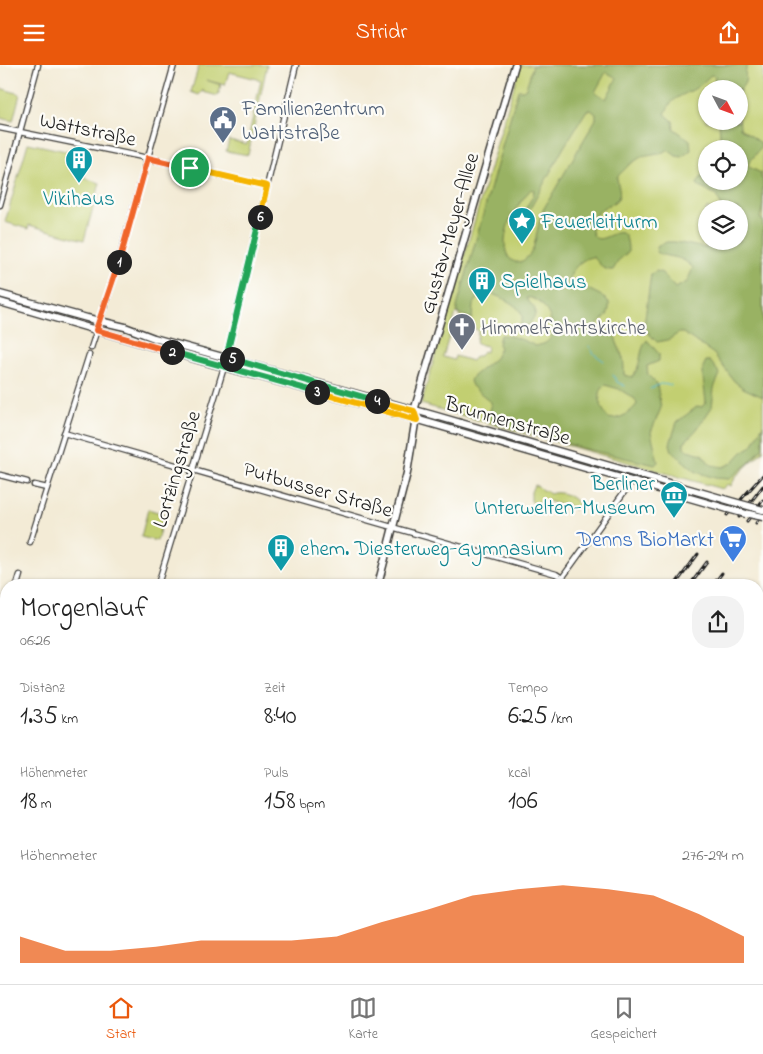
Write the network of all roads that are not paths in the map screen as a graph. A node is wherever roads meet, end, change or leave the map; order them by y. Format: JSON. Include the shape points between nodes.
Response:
{"nodes":[{"id":1,"x":38,"y":65,"type":"edge"},
{"id":2,"x":174,"y":65,"type":"edge"},
{"id":3,"x":296,"y":65,"type":"edge"},
{"id":4,"x":515,"y":65,"type":"edge"},
{"id":5,"x":0,"y":128,"type":"edge"},
{"id":6,"x":20,"y":132,"type":"junction"},
{"id":7,"x":148,"y":158,"type":"junction"},
{"id":8,"x":267,"y":186,"type":"junction"},
{"id":9,"x":0,"y":205,"type":"edge"},
{"id":10,"x":0,"y":294,"type":"edge"},
{"id":11,"x":0,"y":303,"type":"edge"},
{"id":12,"x":100,"y":321,"type":"junction"},
{"id":13,"x":96,"y":330,"type":"junction"},
{"id":14,"x":91,"y":348,"type":"dead end"},
{"id":15,"x":89,"y":355,"type":"dead end"},
{"id":16,"x":226,"y":358,"type":"junction"},
{"id":17,"x":224,"y":367,"type":"junction"},
{"id":18,"x":414,"y":411,"type":"junction"},
{"id":19,"x":417,"y":420,"type":"junction"},
{"id":20,"x":64,"y":433,"type":"junction"},
{"id":21,"x":613,"y":468,"type":"junction"},
{"id":22,"x":192,"y":470,"type":"junction"},
{"id":23,"x":0,"y":475,"type":"edge"},
{"id":24,"x":611,"y":475,"type":"junction"},
{"id":25,"x":630,"y":477,"type":"junction"},
{"id":26,"x":27,"y":482,"type":"dead end"},
{"id":27,"x":34,"y":485,"type":"dead end"},
{"id":28,"x":46,"y":488,"type":"junction"},
{"id":29,"x":763,"y":510,"type":"edge"},
{"id":30,"x":763,"y":517,"type":"edge"},
{"id":31,"x":394,"y":528,"type":"junction"},
{"id":32,"x":30,"y":542,"type":"dead end"},
{"id":33,"x":20,"y":575,"type":"dead end"},
{"id":34,"x":562,"y":578,"type":"joint"},
{"id":35,"x":19,"y":579,"type":"edge"},
{"id":36,"x":160,"y":579,"type":"edge"},
{"id":37,"x":380,"y":579,"type":"edge"}],
"edges":[{"from":1,"to":6,"type":"street"},
{"from":2,"to":7,"type":"street"},
{"from":3,"to":8,"type":"street"},
{"from":4,"to":18,"type":"main road","name":"Gustav-Meyer-Allee"},
{"from":5,"to":6,"type":"street","name":"Wattstraße"},
{"from":6,"to":7,"type":"street","name":"Wattstraße"},
{"from":6,"to":9,"type":"street"},
{"from":7,"to":8,"type":"street","name":"Wattstraße"},
{"from":7,"to":12,"type":"street"},
{"from":8,"to":16,"type":"street"},
{"from":10,"to":12,"type":"main road","name":"Brunnenstraße"},
{"from":11,"to":13,"type":"main road","name":"Brunnenstraße"},
{"from":12,"to":13,"type":"street"},
{"from":12,"to":16,"type":"main road","name":"Brunnenstraße"},
{"from":13,"to":14,"type":"street"},
{"from":13,"to":17,"type":"main road","name":"Brunnenstraße"},
{"from":15,"to":20,"type":"street"},
{"from":16,"to":17,"type":"main road"},
{"from":16,"to":18,"type":"main road","name":"Brunnenstraße"},
{"from":17,"to":19,"type":"main road","name":"Brunnenstraße"},
{"from":17,"to":22,"type":"street","name":"Lortzingstraße"},
{"from":18,"to":19,"type":"main road"},
{"from":18,"to":21,"type":"main road","name":"Brunnenstraße"},
{"from":19,"to":24,"type":"main road","name":"Brunnenstraße"},
{"from":19,"to":31,"type":"main road"},
{"from":20,"to":22,"type":"street","name":"Putbusser Straße"},
{"from":20,"to":28,"type":"street"},
{"from":21,"to":24,"type":"main road"},
{"from":21,"to":25,"type":"main road","name":"Brunnenstraße"},
{"from":22,"to":31,"type":"street","name":"Putbusser Straße"},
{"from":22,"to":36,"type":"street","name":"Lortzingstraße"},
{"from":23,"to":26,"type":"street"},
{"from":24,"to":25,"type":"main road","name":"Brunnenstraße"},
{"from":25,"to":29,"type":"main road","name":"Brunnenstraße","bridge":true},
{"from":25,"to":30,"type":"main road","name":"Brunnenstraße","bridge":true},
{"from":25,"to":34,"type":"street","via":[[627,488]]},
{"from":27,"to":28,"type":"street"},
{"from":28,"to":32,"type":"street"},
{"from":31,"to":34,"type":"street","name":"Putbusser Straße"},
{"from":31,"to":37,"type":"main road"},
{"from":33,"to":35,"type":"street"}]}
